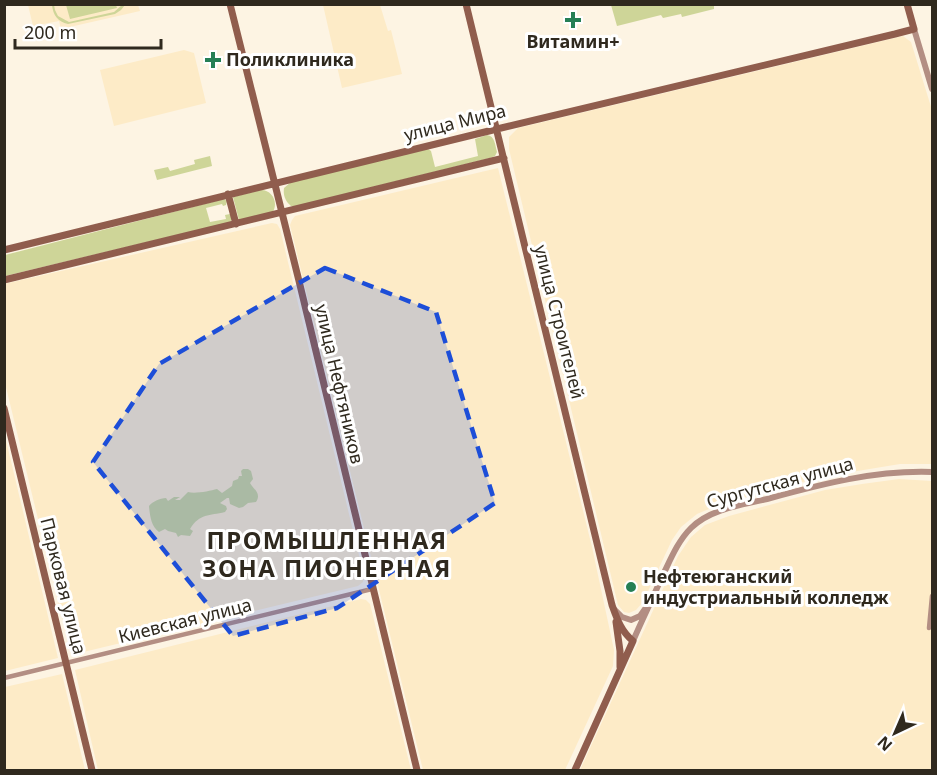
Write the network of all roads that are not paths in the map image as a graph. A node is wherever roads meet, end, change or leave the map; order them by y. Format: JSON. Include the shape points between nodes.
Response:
{"nodes":[{"id":1,"x":230,"y":4,"type":"edge"},
{"id":2,"x":466,"y":4,"type":"edge"},
{"id":3,"x":907,"y":4,"type":"edge"},
{"id":4,"x":914,"y":29,"type":"junction"},
{"id":5,"x":933,"y":89,"type":"edge"},
{"id":6,"x":497,"y":129,"type":"junction"},
{"id":7,"x":504,"y":158,"type":"junction"},
{"id":8,"x":274,"y":183,"type":"junction"},
{"id":9,"x":228,"y":194,"type":"junction"},
{"id":10,"x":282,"y":213,"type":"junction"},
{"id":11,"x":236,"y":224,"type":"junction"},
{"id":12,"x":4,"y":250,"type":"edge"},
{"id":13,"x":4,"y":280,"type":"edge"},
{"id":14,"x":4,"y":408,"type":"edge"},
{"id":15,"x":933,"y":472,"type":"edge"},
{"id":16,"x":372,"y":589,"type":"junction"},
{"id":17,"x":933,"y":596,"type":"edge"},
{"id":18,"x":649,"y":604,"type":"junction"},
{"id":19,"x":612,"y":605,"type":"junction"},
{"id":20,"x":929,"y":628,"type":"dead end"},
{"id":21,"x":633,"y":641,"type":"junction"},
{"id":22,"x":67,"y":663,"type":"junction"},
{"id":23,"x":619,"y":674,"type":"junction"},
{"id":24,"x":4,"y":678,"type":"edge"},
{"id":25,"x":92,"y":771,"type":"edge"},
{"id":26,"x":417,"y":771,"type":"edge"},
{"id":27,"x":575,"y":771,"type":"edge"}],
"edges":[{"from":1,"to":8,"type":"main road","name":"улица Нефтяников"},
{"from":2,"to":6,"type":"main road","name":"улица Строителей"},
{"from":3,"to":4,"type":"main road"},
{"from":4,"to":5,"type":"street"},
{"from":4,"to":6,"type":"main road","name":"улица Мира"},
{"from":6,"to":7,"type":"main road","name":"улица Строителей"},
{"from":6,"to":8,"type":"main road","name":"улица Мира"},
{"from":7,"to":10,"type":"main road"},
{"from":7,"to":19,"type":"main road","name":"улица Строителей"},
{"from":8,"to":9,"type":"main road","name":"улица Мира"},
{"from":8,"to":10,"type":"main road","name":"улица Нефтяников"},
{"from":9,"to":11,"type":"main road"},
{"from":9,"to":12,"type":"main road","name":"улица Мира"},
{"from":10,"to":11,"type":"main road"},
{"from":10,"to":16,"type":"main road","name":"улица Нефтяников"},
{"from":11,"to":13,"type":"main road"},
{"from":14,"to":22,"type":"main road","name":"Парковая улица"},
{"from":15,"to":18,"type":"street","name":"Сургутская улица","via":[[846,479],[711,515],[681,540]]},
{"from":16,"to":22,"type":"street","name":"Киевская улица"},
{"from":16,"to":26,"type":"main road","name":"улица Нефтяников"},
{"from":17,"to":20,"type":"street"},
{"from":18,"to":19,"type":"street","via":[[632,620],[622,617]]},
{"from":18,"to":21,"type":"street","name":"Сургутская улица"},
{"from":19,"to":21,"type":"main road","name":"улица Строителей"},
{"from":19,"to":23,"type":"main road","via":[[621,651]]},
{"from":21,"to":23,"type":"main road","name":"Сургутская улица"},
{"from":22,"to":24,"type":"street","name":"Киевская улица"},
{"from":22,"to":25,"type":"main road","name":"Парковая улица"},
{"from":23,"to":27,"type":"main road","name":"Сургутская улица"}]}
